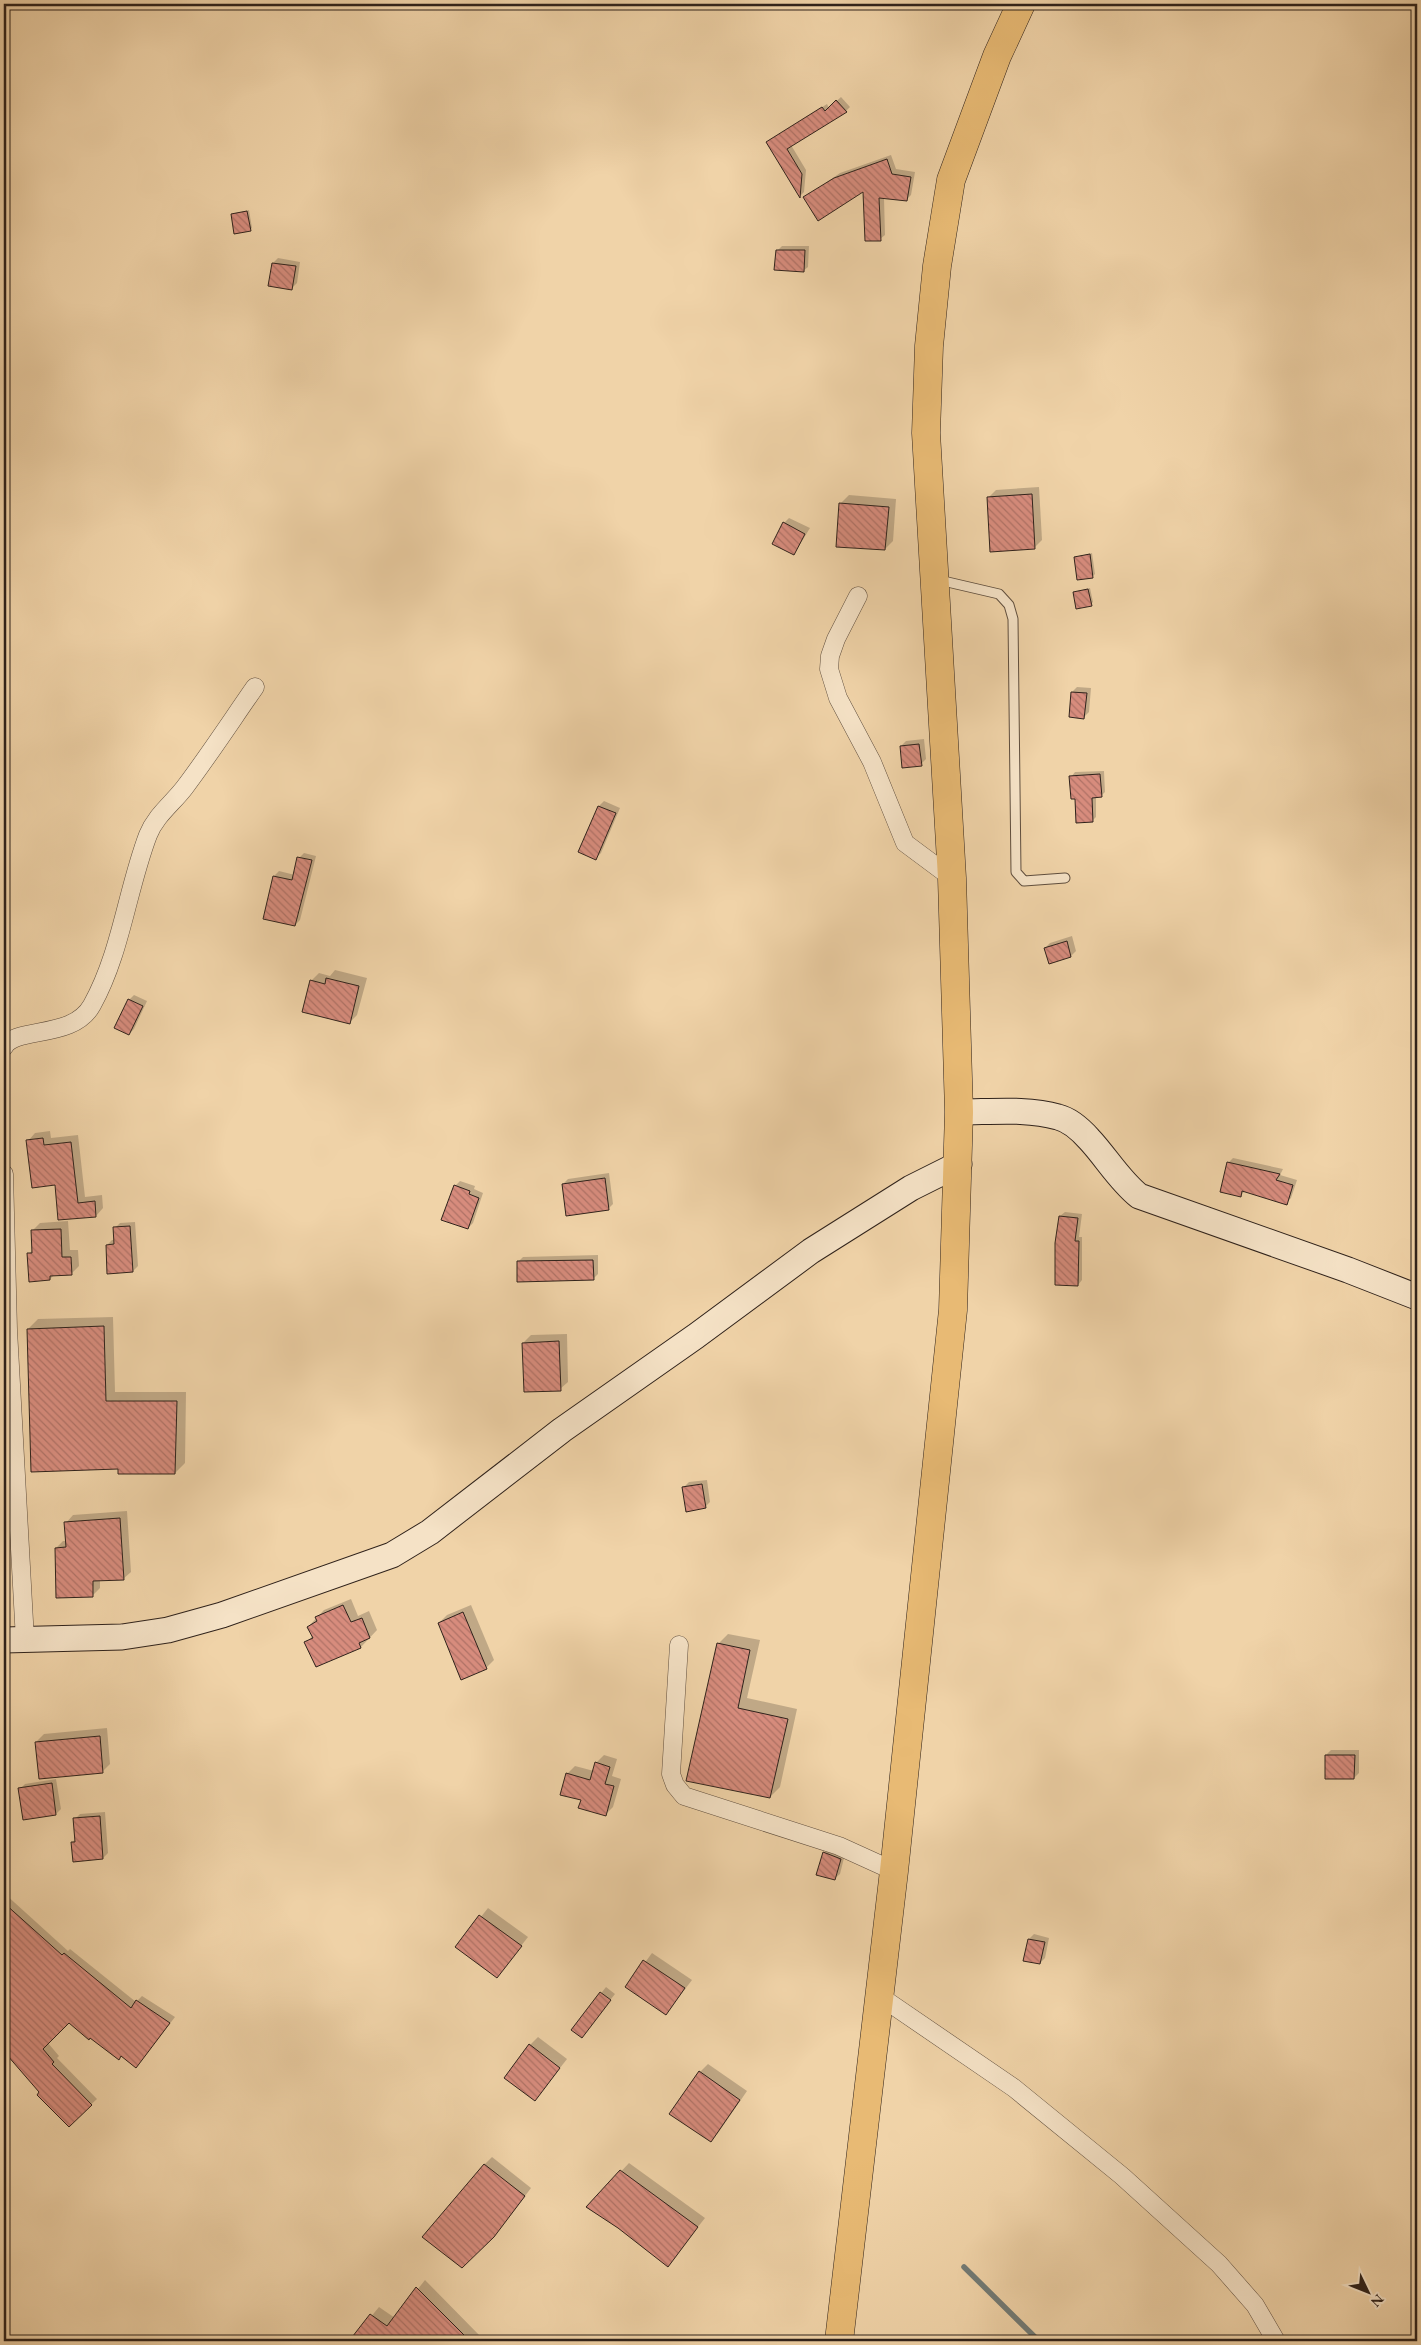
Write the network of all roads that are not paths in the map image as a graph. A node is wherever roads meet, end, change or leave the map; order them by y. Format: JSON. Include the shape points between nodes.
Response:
{"nodes":[{"id":1,"x":1021,"y":4,"type":"edge"},
{"id":2,"x":936,"y":579,"type":"junction"},
{"id":3,"x":858,"y":596,"type":"dead end"},
{"id":4,"x":255,"y":687,"type":"dead end"},
{"id":5,"x":952,"y":878,"type":"junction"},
{"id":6,"x":1064,"y":878,"type":"dead end"},
{"id":7,"x":4,"y":1047,"type":"edge"},
{"id":8,"x":959,"y":1112,"type":"junction"},
{"id":9,"x":959,"y":1164,"type":"junction"},
{"id":10,"x":4,"y":1174,"type":"edge"},
{"id":11,"x":1417,"y":1297,"type":"edge"},
{"id":12,"x":6,"y":1330,"type":"edge"},
{"id":13,"x":15,"y":1640,"type":"edge"},
{"id":14,"x":679,"y":1645,"type":"dead end"},
{"id":15,"x":894,"y":1871,"type":"junction"},
{"id":16,"x":878,"y":1995,"type":"junction"},
{"id":17,"x":839,"y":2341,"type":"edge"},
{"id":18,"x":1276,"y":2341,"type":"edge"}],
"edges":[{"from":1,"to":2,"type":"highway","via":[[996,56],[951,180],[937,266],[929,346],[926,433]]},
{"from":2,"to":5,"type":"highway"},
{"from":2,"to":6,"type":"lane","via":[[999,594],[1009,605],[1013,619],[1016,872],[1024,881]]},
{"from":3,"to":5,"type":"street","via":[[830,656],[829,669],[838,698],[868,755],[905,843]]},
{"from":4,"to":7,"type":"street","via":[[149,834],[108,966],[92,1006],[81,1018],[64,1028],[14,1038]]},
{"from":5,"to":8,"type":"highway"},
{"from":8,"to":9,"type":"highway"},
{"from":8,"to":11,"type":"main road","via":[[1019,1112],[1059,1117],[1076,1126],[1139,1196]]},
{"from":9,"to":13,"type":"main road","via":[[911,1188],[811,1251],[562,1430],[430,1532],[392,1555],[222,1615],[168,1630],[122,1637]]},
{"from":9,"to":15,"type":"highway","via":[[953,1310]]},
{"from":10,"to":12,"type":"street"},
{"from":12,"to":13,"type":"street"},
{"from":14,"to":15,"type":"street","via":[[671,1774],[684,1796],[838,1846]]},
{"from":15,"to":16,"type":"highway"},
{"from":16,"to":17,"type":"highway"},
{"from":16,"to":18,"type":"street","via":[[1014,2088],[1122,2176],[1219,2264],[1255,2305]]}]}
